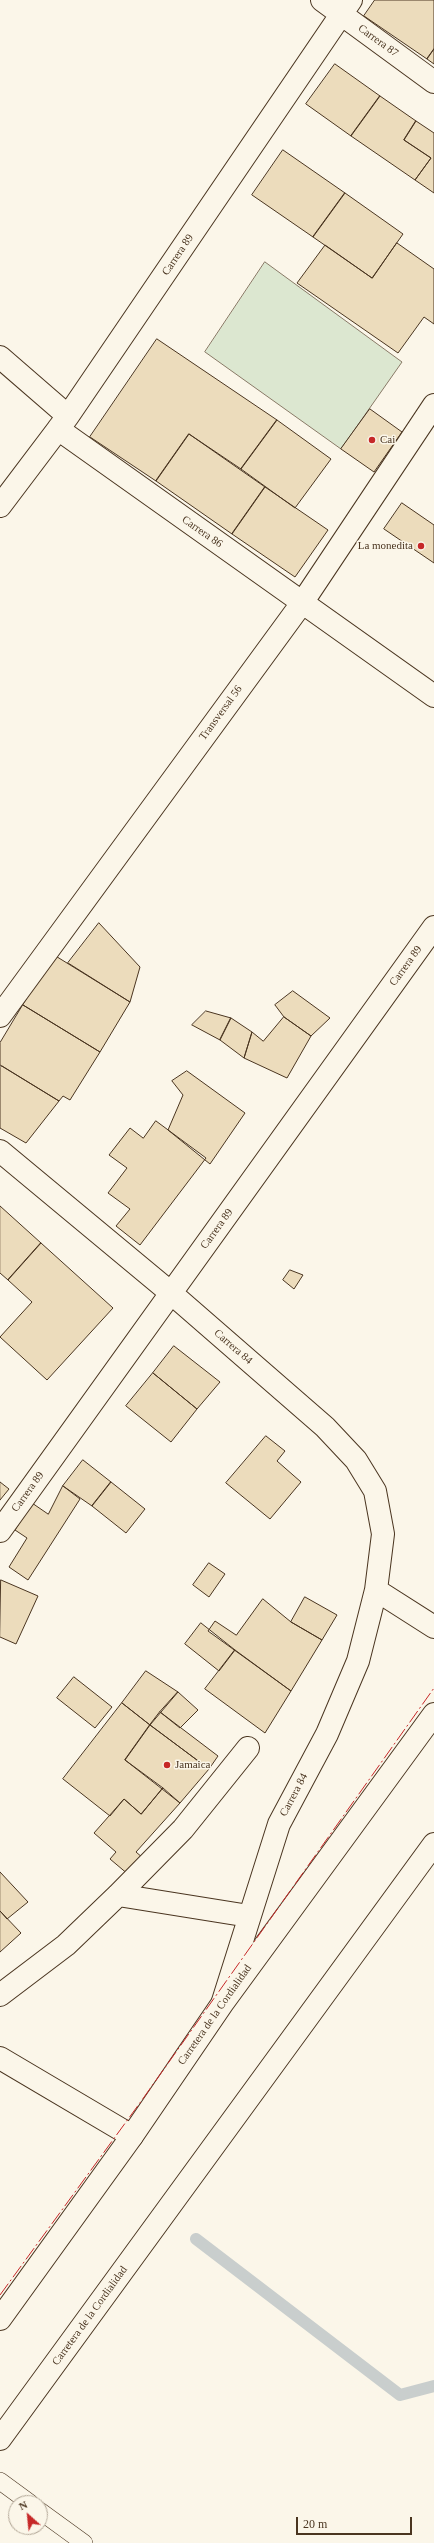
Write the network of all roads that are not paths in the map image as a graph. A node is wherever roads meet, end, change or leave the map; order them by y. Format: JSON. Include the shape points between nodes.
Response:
{"nodes":[{"id":1,"x":322,"y":0,"type":"edge"},
{"id":2,"x":346,"y":7,"type":"edge"},
{"id":3,"x":434,"y":82,"type":"edge"},
{"id":4,"x":0,"y":357,"type":"edge"},
{"id":5,"x":434,"y":405,"type":"edge"},
{"id":6,"x":63,"y":423,"type":"junction"},
{"id":7,"x":0,"y":506,"type":"edge"},
{"id":8,"x":302,"y":603,"type":"junction"},
{"id":9,"x":434,"y":696,"type":"edge"},
{"id":10,"x":434,"y":927,"type":"edge"},
{"id":11,"x":0,"y":1016,"type":"edge"},
{"id":12,"x":0,"y":1152,"type":"edge"},
{"id":13,"x":171,"y":1293,"type":"junction"},
{"id":14,"x":0,"y":1531,"type":"edge"},
{"id":15,"x":376,"y":1590,"type":"junction"},
{"id":16,"x":434,"y":1627,"type":"edge"},
{"id":17,"x":434,"y":1714,"type":"edge"},
{"id":18,"x":248,"y":1748,"type":"dead end"},
{"id":19,"x":434,"y":1844,"type":"edge"},
{"id":20,"x":118,"y":1895,"type":"junction"},
{"id":21,"x":249,"y":1916,"type":"junction"},
{"id":22,"x":0,"y":1995,"type":"edge"},
{"id":23,"x":222,"y":2004,"type":"junction"},
{"id":24,"x":0,"y":2058,"type":"edge"},
{"id":25,"x":132,"y":2136,"type":"junction"},
{"id":26,"x":2,"y":2312,"type":"edge"},
{"id":27,"x":0,"y":2439,"type":"edge"},
{"id":28,"x":0,"y":2481,"type":"edge"},
{"id":29,"x":19,"y":2495,"type":"edge"},
{"id":30,"x":48,"y":2517,"type":"edge"},
{"id":31,"x":84,"y":2543,"type":"edge"}],
"edges":[{"from":1,"to":2,"type":"main road","name":"Carrera 87"},
{"from":2,"to":3,"type":"main road","name":"Carrera 87"},
{"from":2,"to":6,"type":"main road","name":"Carrera 89"},
{"from":4,"to":6,"type":"main road","name":"Carrera 86"},
{"from":5,"to":8,"type":"main road","name":"Transversal 56"},
{"from":6,"to":7,"type":"main road","name":"Carrera 89"},
{"from":6,"to":8,"type":"main road","name":"Carrera 86"},
{"from":8,"to":9,"type":"main road","name":"Carrera 86"},
{"from":8,"to":11,"type":"main road","name":"Transversal 56"},
{"from":10,"to":13,"type":"main road","name":"Carrera 89"},
{"from":12,"to":13,"type":"main road","name":"Carrera 84"},
{"from":13,"to":14,"type":"main road","name":"Carrera 89"},
{"from":13,"to":15,"type":"main road","name":"Carrera 84","via":[[325,1427],[356,1460],[375,1491],[383,1534]]},
{"from":15,"to":16,"type":"main road"},
{"from":15,"to":21,"type":"main road","name":"Carrera 84","via":[[358,1661],[326,1734],[279,1824]]},
{"from":17,"to":23,"type":"main road","name":"Carretera de la Cordialidad"},
{"from":18,"to":20,"type":"main road","via":[[184,1829]]},
{"from":19,"to":27,"type":"main road","name":"Carretera de la Cordialidad"},
{"from":20,"to":21,"type":"main road"},
{"from":20,"to":22,"type":"main road","via":[[66,1945]]},
{"from":21,"to":23,"type":"main road","name":"Carrera 84"},
{"from":23,"to":25,"type":"main road","name":"Carretera de la Cordialidad"},
{"from":24,"to":25,"type":"main road"},
{"from":25,"to":26,"type":"main road","name":"Carretera de la Cordialidad"},
{"from":28,"to":29,"type":"lane"},
{"from":30,"to":31,"type":"lane"}]}
